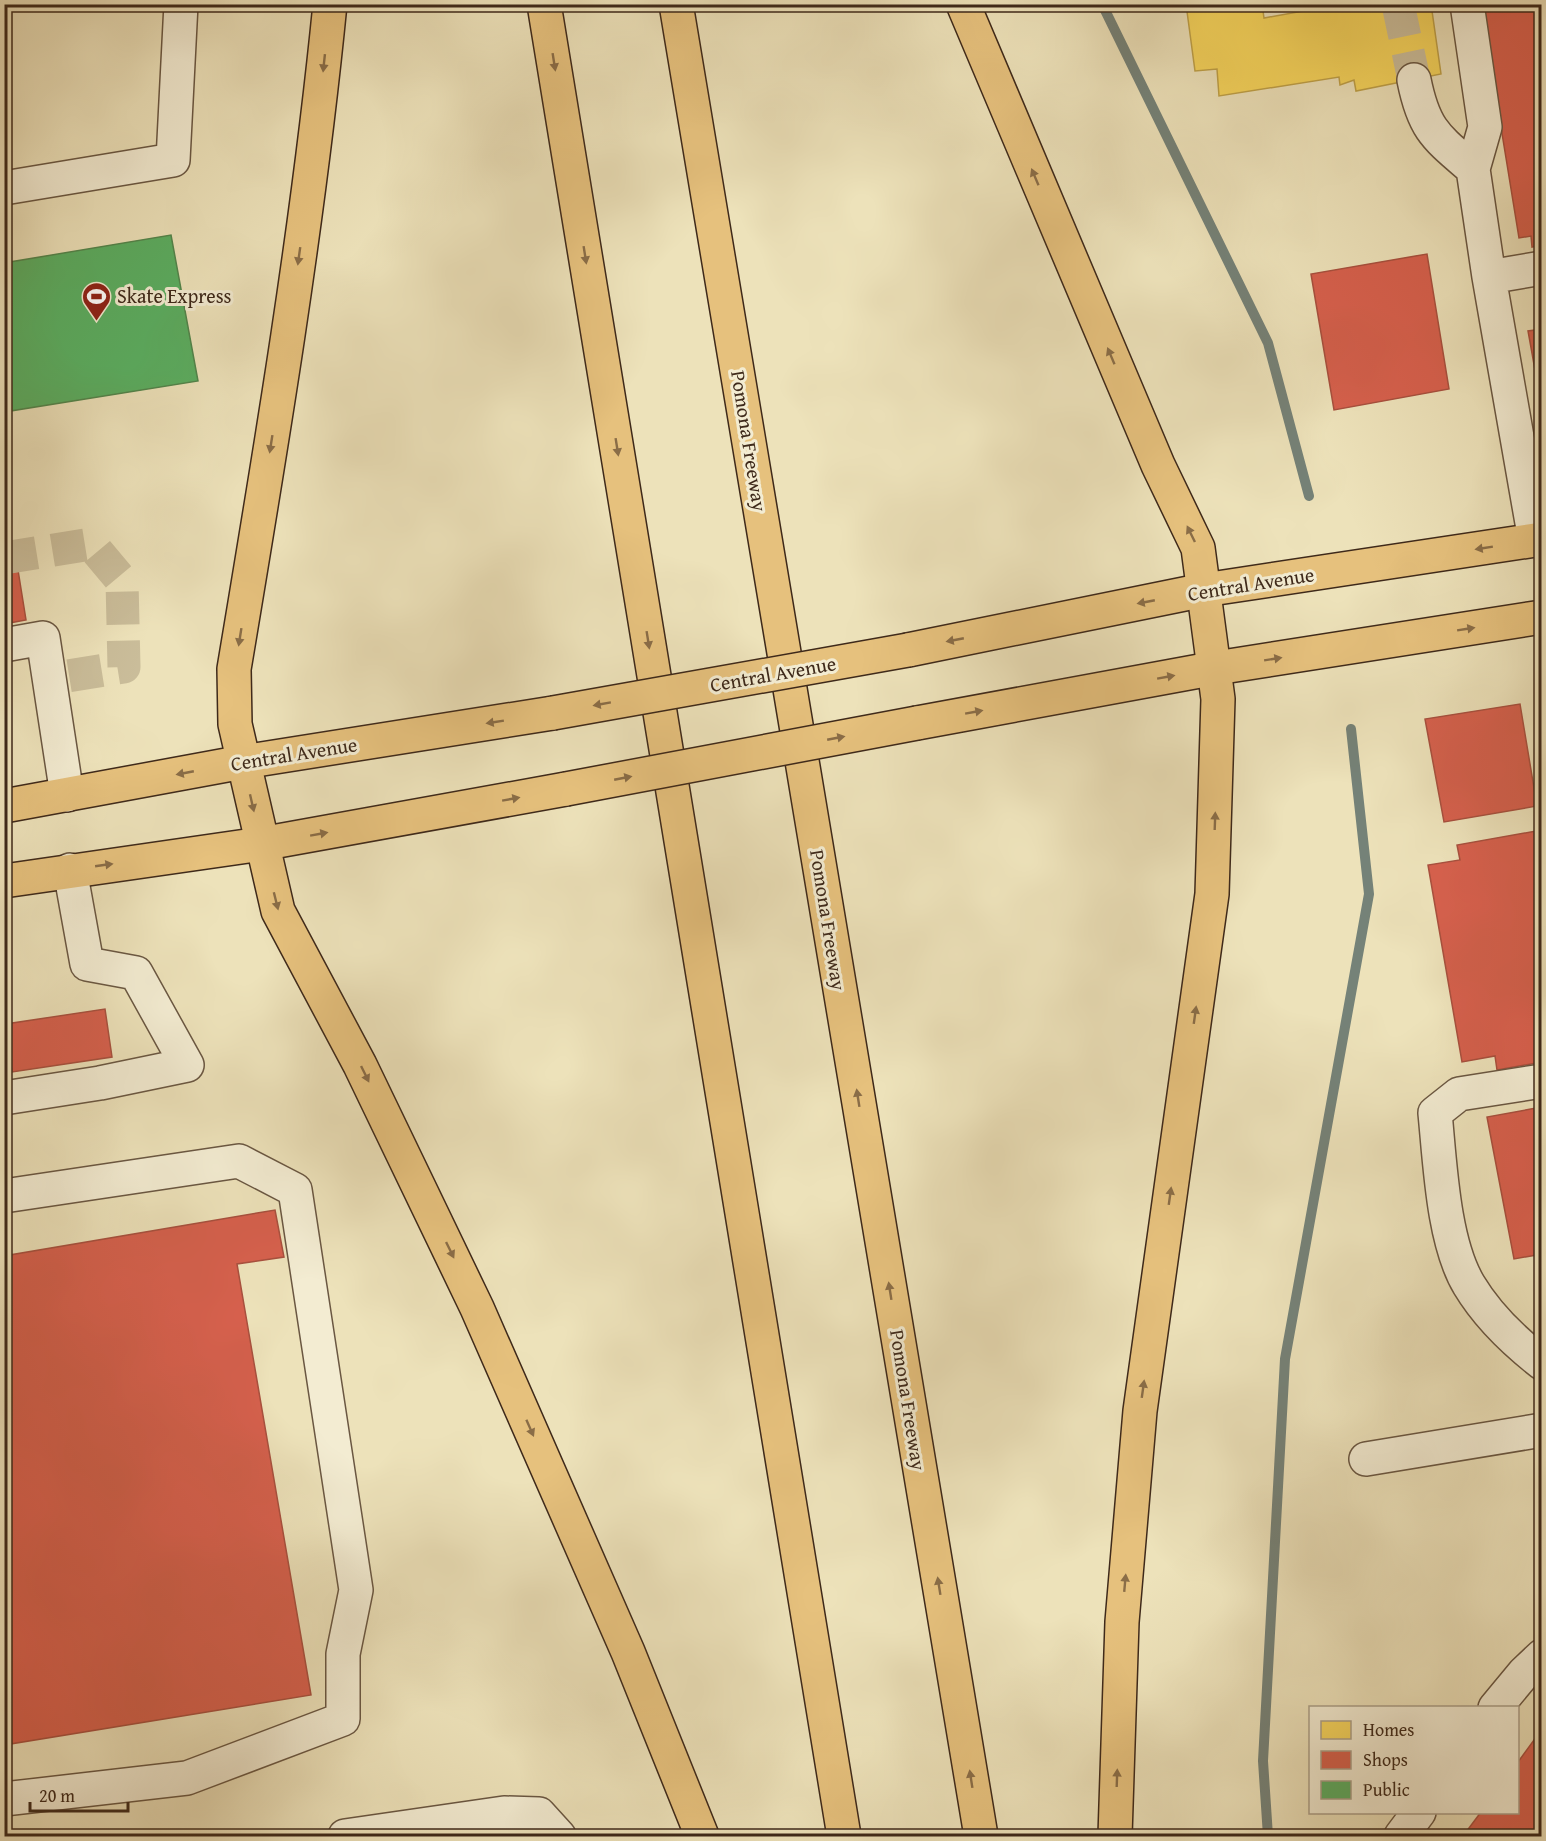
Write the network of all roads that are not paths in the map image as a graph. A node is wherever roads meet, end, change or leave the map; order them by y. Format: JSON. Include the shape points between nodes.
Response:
{"nodes":[{"id":1,"x":182,"y":4,"type":"edge"},
{"id":2,"x":330,"y":4,"type":"edge"},
{"id":3,"x":544,"y":4,"type":"edge"},
{"id":4,"x":676,"y":4,"type":"edge"},
{"id":5,"x":963,"y":4,"type":"edge"},
{"id":6,"x":1467,"y":4,"type":"edge"},
{"id":7,"x":1414,"y":80,"type":"tunnel mouth"},
{"id":8,"x":1473,"y":170,"type":"junction"},
{"id":9,"x":4,"y":188,"type":"edge"},
{"id":10,"x":1542,"y":268,"type":"edge"},
{"id":11,"x":1489,"y":277,"type":"junction"},
{"id":12,"x":1538,"y":539,"type":"edge"},
{"id":13,"x":1204,"y":590,"type":"junction"},
{"id":14,"x":1542,"y":616,"type":"edge"},
{"id":15,"x":4,"y":645,"type":"edge"},
{"id":16,"x":1216,"y":669,"type":"junction"},
{"id":17,"x":243,"y":762,"type":"junction"},
{"id":18,"x":67,"y":795,"type":"junction"},
{"id":19,"x":4,"y":806,"type":"edge"},
{"id":20,"x":261,"y":844,"type":"junction"},
{"id":21,"x":70,"y":870,"type":"junction"},
{"id":22,"x":4,"y":881,"type":"edge"},
{"id":23,"x":1542,"y":1081,"type":"edge"},
{"id":24,"x":4,"y":1098,"type":"edge"},
{"id":25,"x":4,"y":1196,"type":"edge"},
{"id":26,"x":1542,"y":1363,"type":"edge"},
{"id":27,"x":1542,"y":1430,"type":"edge"},
{"id":28,"x":1366,"y":1459,"type":"dead end"},
{"id":29,"x":1542,"y":1656,"type":"edge"},
{"id":30,"x":1496,"y":1706,"type":"edge"},
{"id":31,"x":4,"y":1799,"type":"edge"},
{"id":32,"x":1418,"y":1814,"type":"edge"},
{"id":33,"x":345,"y":1836,"type":"edge"},
{"id":34,"x":559,"y":1836,"type":"edge"},
{"id":35,"x":702,"y":1836,"type":"edge"},
{"id":36,"x":844,"y":1836,"type":"edge"},
{"id":37,"x":981,"y":1836,"type":"edge"},
{"id":38,"x":1115,"y":1836,"type":"edge"},
{"id":39,"x":1401,"y":1836,"type":"edge"}],
"edges":[{"from":1,"to":9,"type":"lane","via":[[173,160]]},
{"from":2,"to":17,"type":"main road","one_way":true,"via":[[297,278],[234,669],[236,724]]},
{"from":3,"to":36,"type":"main road","one_way":true},
{"from":37,"to":4,"type":"main road","name":"Pomona Freeway","one_way":true},
{"from":13,"to":5,"type":"main road","one_way":true,"via":[[1198,548],[1158,465]]},
{"from":6,"to":8,"type":"lane","via":[[1485,127]]},
{"from":7,"to":8,"type":"lane","via":[[1420,111],[1437,138]]},
{"from":8,"to":11,"type":"lane"},
{"from":10,"to":11,"type":"lane"},
{"from":11,"to":12,"type":"lane"},
{"from":12,"to":13,"type":"main road","name":"Central Avenue","one_way":true},
{"from":13,"to":16,"type":"main road"},
{"from":13,"to":17,"type":"main road","name":"Central Avenue","one_way":true,"bridge":true,"via":[[908,650],[553,713]]},
{"from":16,"to":14,"type":"main road","one_way":true},
{"from":15,"to":18,"type":"lane","via":[[43,638]]},
{"from":20,"to":16,"type":"main road","one_way":true,"bridge":true},
{"from":38,"to":16,"type":"main road","one_way":true,"via":[[1122,1622],[1140,1411],[1212,894]]},
{"from":17,"to":18,"type":"main road","name":"Central Avenue","one_way":true},
{"from":17,"to":20,"type":"main road","one_way":true},
{"from":18,"to":19,"type":"main road","name":"Central Avenue"},
{"from":21,"to":20,"type":"main road","one_way":true},
{"from":20,"to":35,"type":"main road","one_way":true,"via":[[278,911],[360,1065],[477,1308],[623,1641]]},
{"from":21,"to":22,"type":"main road"},
{"from":21,"to":24,"type":"lane","via":[[87,964],[136,974],[187,1065]]},
{"from":23,"to":26,"type":"lane","via":[[1459,1094],[1435,1113],[1454,1249],[1469,1285],[1515,1342]]},
{"from":25,"to":31,"type":"lane","via":[[239,1161],[295,1190],[356,1590],[343,1654],[343,1719],[187,1778]]},
{"from":27,"to":28,"type":"lane"},
{"from":29,"to":30,"type":"lane"},
{"from":32,"to":39,"type":"lane"},
{"from":33,"to":34,"type":"lane","via":[[504,1813],[539,1814]]}]}
